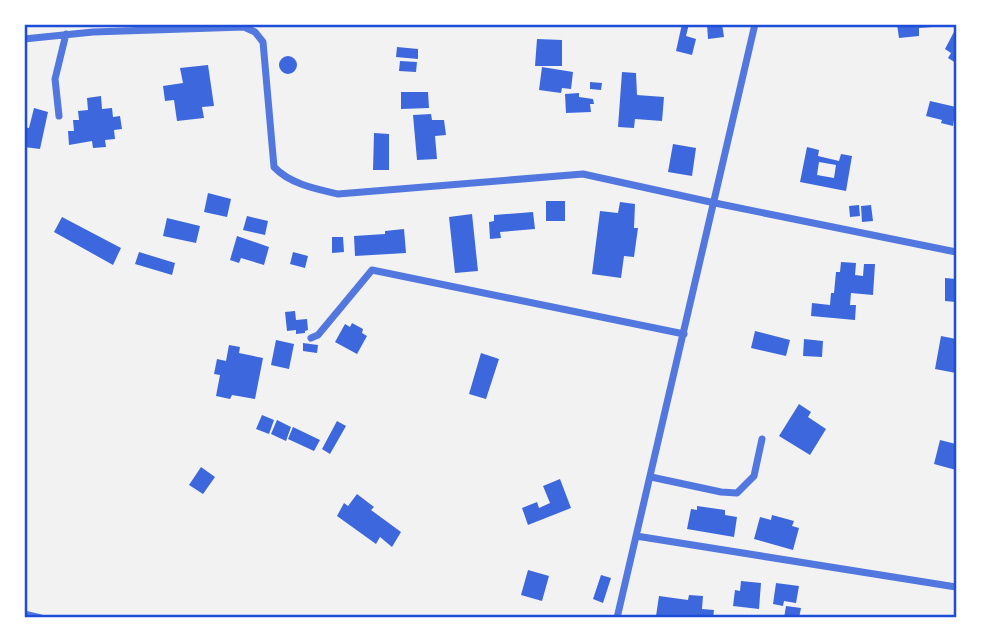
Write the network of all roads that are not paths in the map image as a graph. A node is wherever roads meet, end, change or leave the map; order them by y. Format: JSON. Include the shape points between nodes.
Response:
{"nodes":[{"id":1,"x":755,"y":24,"type":"edge"},
{"id":2,"x":66,"y":34,"type":"junction"},
{"id":3,"x":24,"y":39,"type":"edge"},
{"id":4,"x":59,"y":116,"type":"dead end"},
{"id":5,"x":715,"y":203,"type":"junction"},
{"id":6,"x":957,"y":252,"type":"edge"},
{"id":7,"x":684,"y":334,"type":"junction"},
{"id":8,"x":311,"y":338,"type":"dead end"},
{"id":9,"x":762,"y":439,"type":"dead end"},
{"id":10,"x":651,"y":477,"type":"junction"},
{"id":11,"x":636,"y":536,"type":"junction"},
{"id":12,"x":957,"y":587,"type":"edge"},
{"id":13,"x":24,"y":614,"type":"edge"},
{"id":14,"x":41,"y":618,"type":"edge"},
{"id":15,"x":617,"y":618,"type":"edge"}],
"edges":[{"from":1,"to":5,"type":"street"},
{"from":2,"to":3,"type":"street"},
{"from":2,"to":4,"type":"street","via":[[55,79]]},
{"from":2,"to":5,"type":"street","via":[[244,27],[256,32],[263,42],[274,167],[314,189],[338,194],[583,174]]},
{"from":5,"to":6,"type":"street"},
{"from":5,"to":7,"type":"street"},
{"from":7,"to":8,"type":"street","via":[[372,270]]},
{"from":7,"to":10,"type":"street"},
{"from":9,"to":10,"type":"street","via":[[754,476],[737,493]]},
{"from":10,"to":11,"type":"street"},
{"from":11,"to":12,"type":"street"},
{"from":11,"to":15,"type":"street"},
{"from":13,"to":14,"type":"street"}]}
